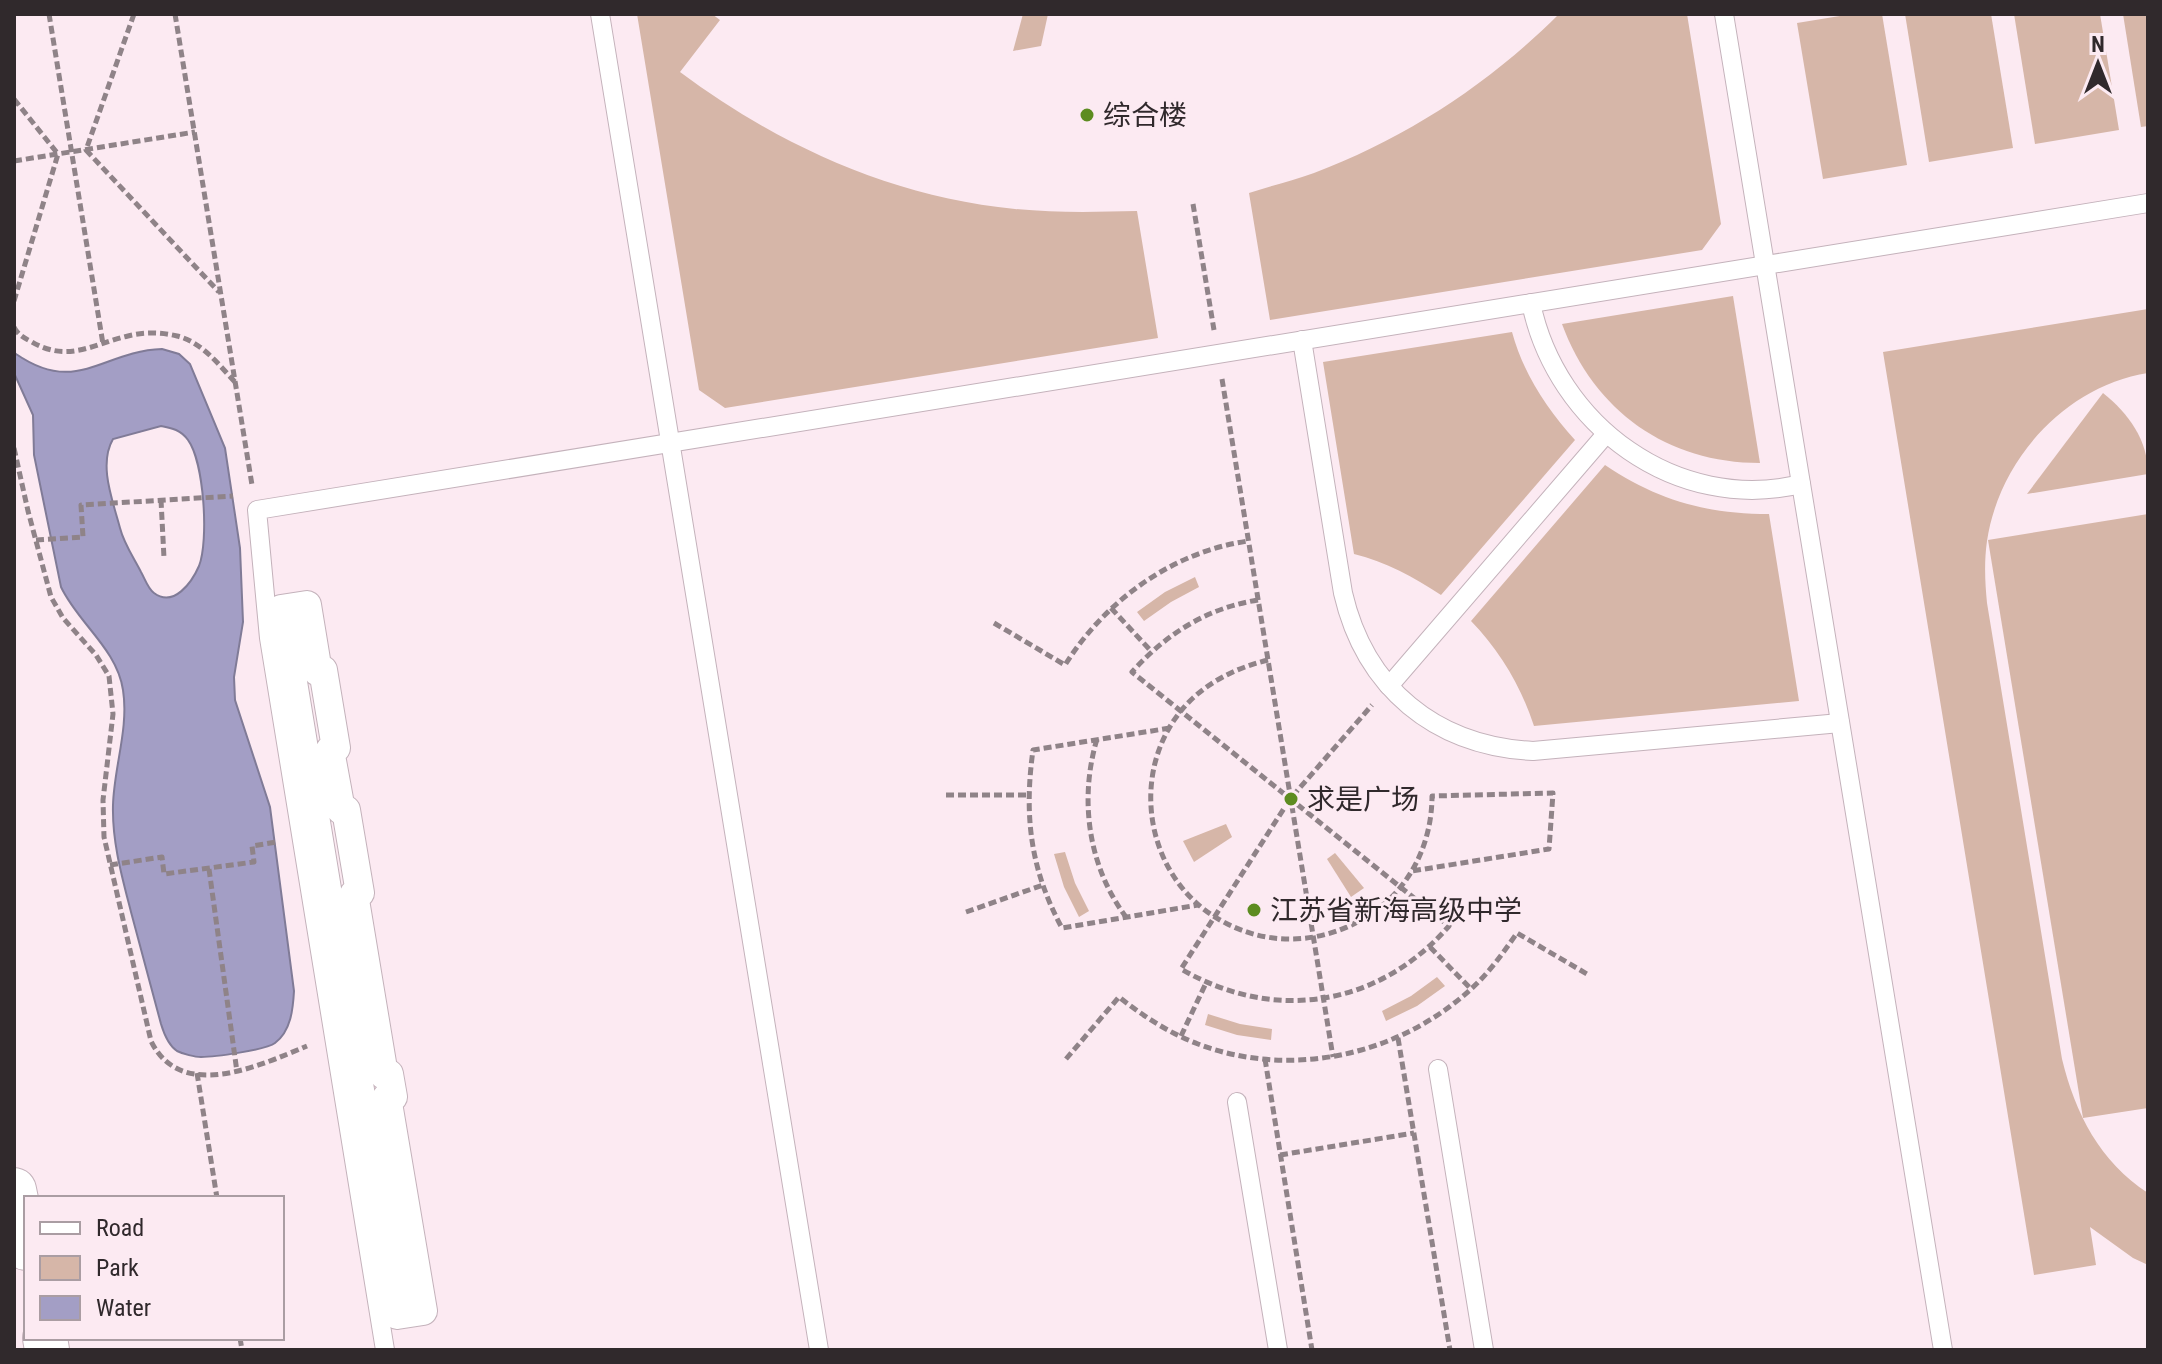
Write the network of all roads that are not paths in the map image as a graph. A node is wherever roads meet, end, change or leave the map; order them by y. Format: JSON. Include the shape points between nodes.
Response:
{"nodes":[{"id":1,"x":600,"y":14,"type":"edge"},
{"id":2,"x":1724,"y":14,"type":"edge"},
{"id":3,"x":2148,"y":203,"type":"edge"},
{"id":4,"x":1766,"y":265,"type":"junction"},
{"id":5,"x":1531,"y":303,"type":"junction"},
{"id":6,"x":1302,"y":340,"type":"junction"},
{"id":7,"x":1606,"y":434,"type":"junction"},
{"id":8,"x":670,"y":443,"type":"junction"},
{"id":9,"x":1801,"y":484,"type":"junction"},
{"id":10,"x":281,"y":609,"type":"joint"},
{"id":11,"x":1389,"y":686,"type":"junction"},
{"id":12,"x":1840,"y":723,"type":"junction"},
{"id":13,"x":1438,"y":1069,"type":"dead end"},
{"id":14,"x":1237,"y":1102,"type":"dead end"},
{"id":15,"x":14,"y":1190,"type":"edge"},
{"id":16,"x":24,"y":1238,"type":"edge"},
{"id":17,"x":385,"y":1350,"type":"edge"},
{"id":18,"x":819,"y":1350,"type":"edge"},
{"id":19,"x":1278,"y":1350,"type":"edge"},
{"id":20,"x":1484,"y":1350,"type":"edge"},
{"id":21,"x":1943,"y":1350,"type":"edge"}],
"edges":[{"from":1,"to":8,"type":"lane"},
{"from":2,"to":4,"type":"lane"},
{"from":3,"to":4,"type":"lane"},
{"from":4,"to":5,"type":"lane"},
{"from":4,"to":9,"type":"lane"},
{"from":5,"to":6,"type":"lane"},
{"from":5,"to":7,"type":"lane","via":[[1556,372]]},
{"from":6,"to":8,"type":"lane"},
{"from":6,"to":11,"type":"lane","via":[[1346,606],[1359,644]]},
{"from":7,"to":9,"type":"lane","via":[[1660,468],[1705,484],[1753,489]]},
{"from":7,"to":11,"type":"lane"},
{"from":8,"to":17,"type":"lane","via":[[257,510],[269,638]]},
{"from":8,"to":18,"type":"lane"},
{"from":9,"to":12,"type":"lane"},
{"from":10,"to":10,"type":"street","via":[[307,605],[318,672],[323,670],[336,748],[330,750],[360,893],[354,894],[384,1075],[389,1074],[393,1097],[387,1097],[423,1311],[410,1314],[397,1315]]},
{"from":11,"to":12,"type":"lane","via":[[1420,714],[1455,734],[1520,750]]},
{"from":12,"to":21,"type":"lane"},
{"from":13,"to":20,"type":"lane"},
{"from":14,"to":19,"type":"lane"},
{"from":15,"to":16,"type":"main road"}]}
